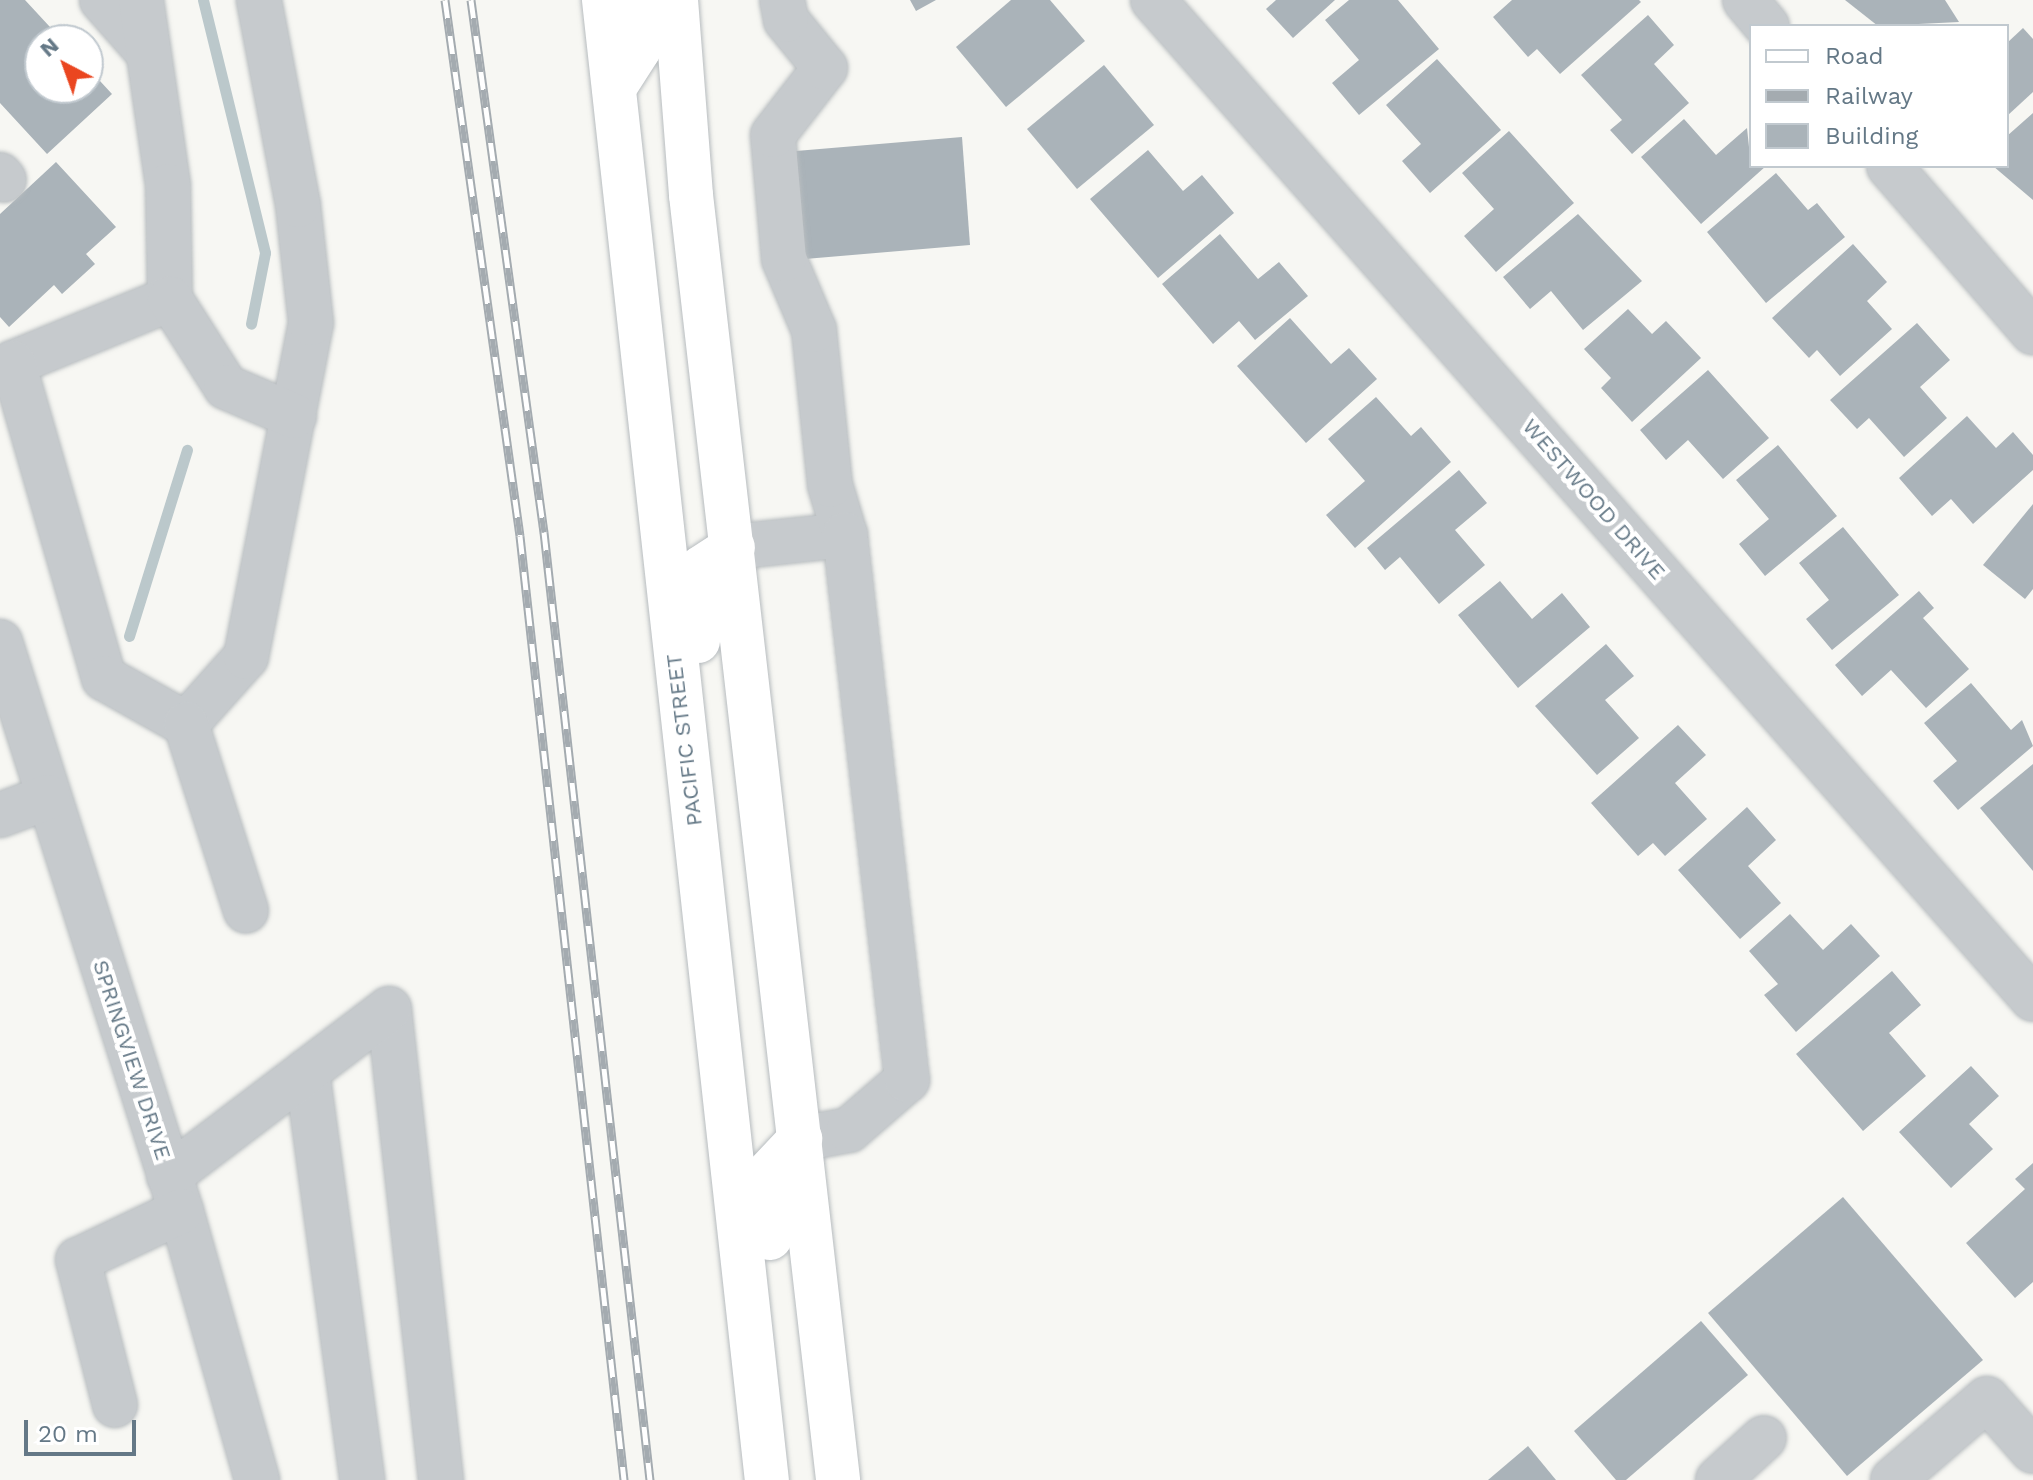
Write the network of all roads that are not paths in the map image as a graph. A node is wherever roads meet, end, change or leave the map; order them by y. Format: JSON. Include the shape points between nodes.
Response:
{"nodes":[{"id":1,"x":102,"y":0,"type":"edge"},
{"id":2,"x":141,"y":0,"type":"edge"},
{"id":3,"x":259,"y":0,"type":"edge"},
{"id":4,"x":604,"y":0,"type":"edge"},
{"id":5,"x":637,"y":0,"type":"edge"},
{"id":6,"x":676,"y":0,"type":"edge"},
{"id":7,"x":782,"y":0,"type":"edge"},
{"id":8,"x":1153,"y":0,"type":"edge"},
{"id":9,"x":1745,"y":0,"type":"edge"},
{"id":10,"x":1765,"y":24,"type":"edge"},
{"id":11,"x":147,"y":51,"type":"junction"},
{"id":12,"x":614,"y":88,"type":"junction"},
{"id":13,"x":1891,"y":168,"type":"edge"},
{"id":14,"x":170,"y":299,"type":"junction"},
{"id":15,"x":2033,"y":332,"type":"edge"},
{"id":16,"x":294,"y":416,"type":"junction"},
{"id":17,"x":845,"y":535,"type":"junction"},
{"id":18,"x":733,"y":547,"type":"junction"},
{"id":19,"x":0,"y":642,"type":"edge"},
{"id":20,"x":680,"y":705,"type":"junction"},
{"id":21,"x":186,"y":724,"type":"junction"},
{"id":22,"x":48,"y":797,"type":"junction"},
{"id":23,"x":0,"y":815,"type":"edge"},
{"id":24,"x":246,"y":911,"type":"dead end"},
{"id":25,"x":713,"y":970,"type":"junction"},
{"id":26,"x":2033,"y":999,"type":"edge"},
{"id":27,"x":307,"y":1071,"type":"junction"},
{"id":28,"x":800,"y":1139,"type":"junction"},
{"id":29,"x":175,"y":1193,"type":"junction"},
{"id":30,"x":745,"y":1292,"type":"junction"},
{"id":31,"x":115,"y":1405,"type":"dead end"},
{"id":32,"x":1764,"y":1438,"type":"dead end"},
{"id":33,"x":2033,"y":1451,"type":"edge"},
{"id":34,"x":257,"y":1480,"type":"edge"},
{"id":35,"x":362,"y":1480,"type":"edge"},
{"id":36,"x":441,"y":1480,"type":"edge"},
{"id":37,"x":767,"y":1480,"type":"edge"},
{"id":38,"x":838,"y":1480,"type":"edge"},
{"id":39,"x":1718,"y":1480,"type":"edge"},
{"id":40,"x":1893,"y":1480,"type":"edge"}],
"edges":[{"from":1,"to":11,"type":"street"},
{"from":2,"to":11,"type":"street"},
{"from":3,"to":16,"type":"street","via":[[298,205],[311,323]]},
{"from":4,"to":12,"type":"main road","name":"PACIFIC STREET"},
{"from":5,"to":12,"type":"main road","via":[[639,49]]},
{"from":6,"to":18,"type":"main road"},
{"from":7,"to":17,"type":"street","via":[[786,20],[825,68],[773,135],[784,259],[814,330],[830,485]]},
{"from":8,"to":26,"type":"street","name":"WESTWOOD DRIVE"},
{"from":9,"to":10,"type":"street"},
{"from":11,"to":14,"type":"street","via":[[168,186]]},
{"from":12,"to":20,"type":"main road","name":"PACIFIC STREET"},
{"from":13,"to":15,"type":"street"},
{"from":14,"to":16,"type":"street","via":[[226,387]]},
{"from":14,"to":21,"type":"street","via":[[13,363],[104,678]]},
{"from":16,"to":21,"type":"street","via":[[246,657]]},
{"from":17,"to":18,"type":"street"},
{"from":17,"to":28,"type":"street","via":[[907,1080],[849,1130]]},
{"from":18,"to":20,"type":"main road","via":[[701,568],[699,668]]},
{"from":18,"to":28,"type":"main road"},
{"from":19,"to":22,"type":"street","name":"SPRINGVIEW DRIVE"},
{"from":20,"to":25,"type":"main road","name":"PACIFIC STREET"},
{"from":21,"to":24,"type":"street"},
{"from":22,"to":23,"type":"street"},
{"from":22,"to":29,"type":"street","name":"SPRINGVIEW DRIVE"},
{"from":25,"to":28,"type":"main road","via":[[739,983],[756,1107]]},
{"from":25,"to":30,"type":"main road","name":"PACIFIC STREET"},
{"from":27,"to":29,"type":"street"},
{"from":27,"to":35,"type":"street"},
{"from":27,"to":36,"type":"street","via":[[389,1009]]},
{"from":28,"to":30,"type":"main road","via":[[766,1175],[771,1252]]},
{"from":28,"to":38,"type":"main road"},
{"from":29,"to":31,"type":"street","via":[[78,1260]]},
{"from":29,"to":34,"type":"street","name":"SPRINGVIEW DRIVE"},
{"from":30,"to":37,"type":"main road","name":"PACIFIC STREET"},
{"from":32,"to":39,"type":"street"},
{"from":33,"to":40,"type":"street","via":[[1987,1399]]}]}
